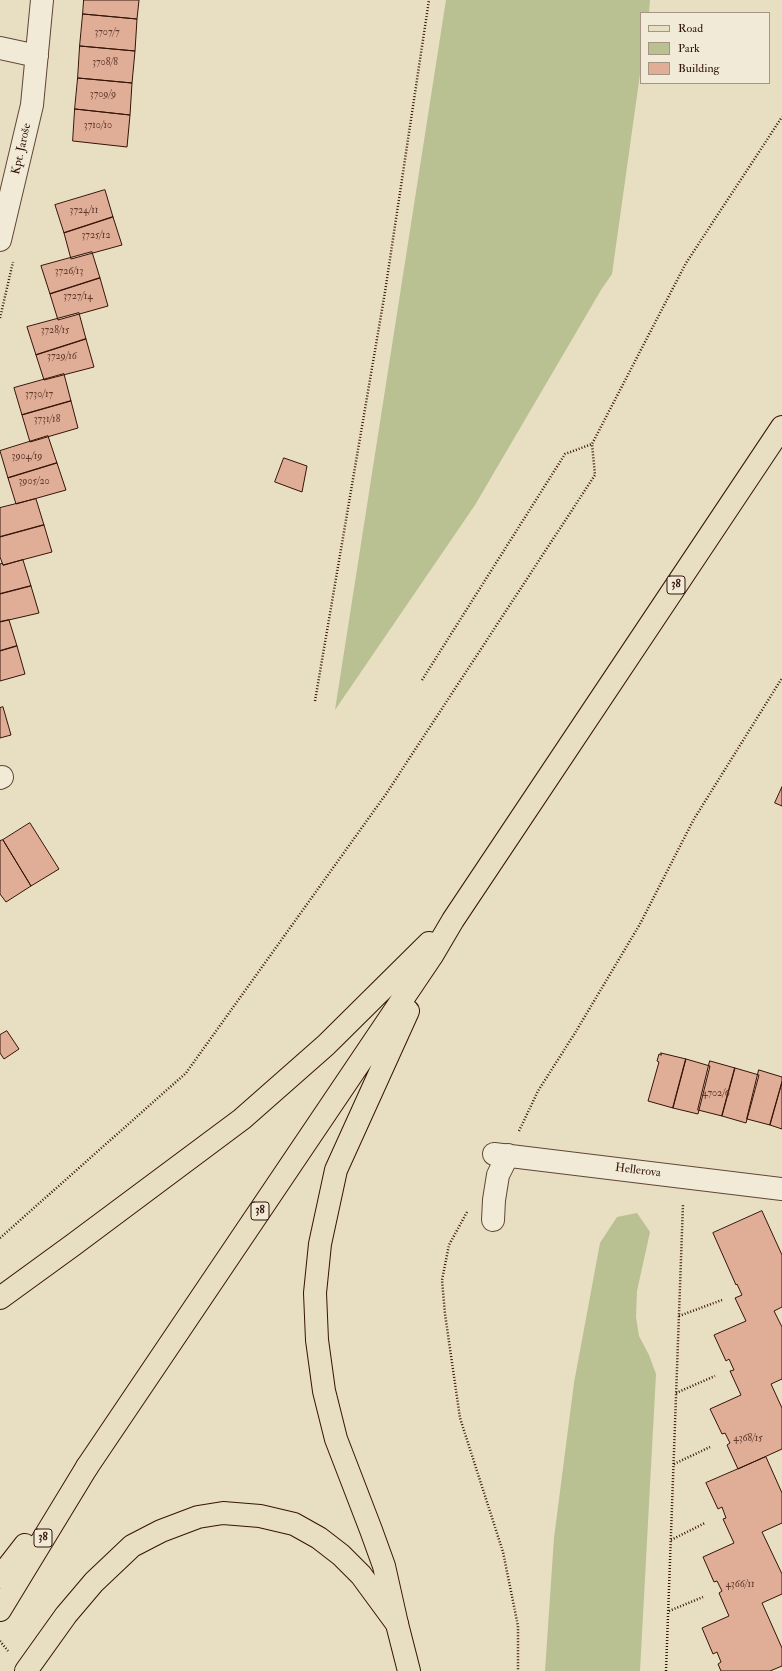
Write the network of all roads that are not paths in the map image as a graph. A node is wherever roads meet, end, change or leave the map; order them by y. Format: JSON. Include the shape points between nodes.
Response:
{"nodes":[{"id":1,"x":42,"y":0,"type":"edge"},
{"id":2,"x":0,"y":48,"type":"edge"},
{"id":3,"x":36,"y":56,"type":"junction"},
{"id":4,"x":0,"y":240,"type":"edge"},
{"id":5,"x":782,"y":427,"type":"edge"},
{"id":6,"x":453,"y":920,"type":"junction"},
{"id":7,"x":433,"y":954,"type":"junction"},
{"id":8,"x":782,"y":1190,"type":"edge"},
{"id":9,"x":493,"y":1220,"type":"dead end"},
{"id":10,"x":0,"y":1298,"type":"edge"},
{"id":11,"x":87,"y":1467,"type":"junction"},
{"id":12,"x":0,"y":1577,"type":"edge"},
{"id":13,"x":0,"y":1610,"type":"edge"},
{"id":14,"x":397,"y":1624,"type":"junction"},
{"id":15,"x":26,"y":1671,"type":"edge"},
{"id":16,"x":408,"y":1671,"type":"edge"}],
"edges":[{"from":1,"to":3,"type":"street","name":"Kpt. Jaroše"},
{"from":2,"to":3,"type":"street"},
{"from":3,"to":4,"type":"street","name":"Kpt. Jaroše","via":[[32,105]]},
{"from":5,"to":6,"type":"main road","number":"38"},
{"from":6,"to":7,"type":"main road","number":"38"},
{"from":6,"to":10,"type":"main road","via":[[326,1045],[242,1119]]},
{"from":7,"to":11,"type":"main road","number":"38"},
{"from":7,"to":14,"type":"main road","via":[[336,1170],[320,1244],[315,1293],[317,1340],[327,1405],[336,1439],[384,1566]]},
{"from":8,"to":9,"type":"street","name":"Hellerova","via":[[501,1155]]},
{"from":11,"to":12,"type":"main road","number":"38"},
{"from":11,"to":13,"type":"main road","number":"38"},
{"from":14,"to":15,"type":"main road","via":[[361,1575],[319,1538],[294,1524],[260,1516],[223,1513],[198,1517],[161,1531],[132,1546],[94,1582],[66,1615]]},
{"from":14,"to":16,"type":"main road"}]}
